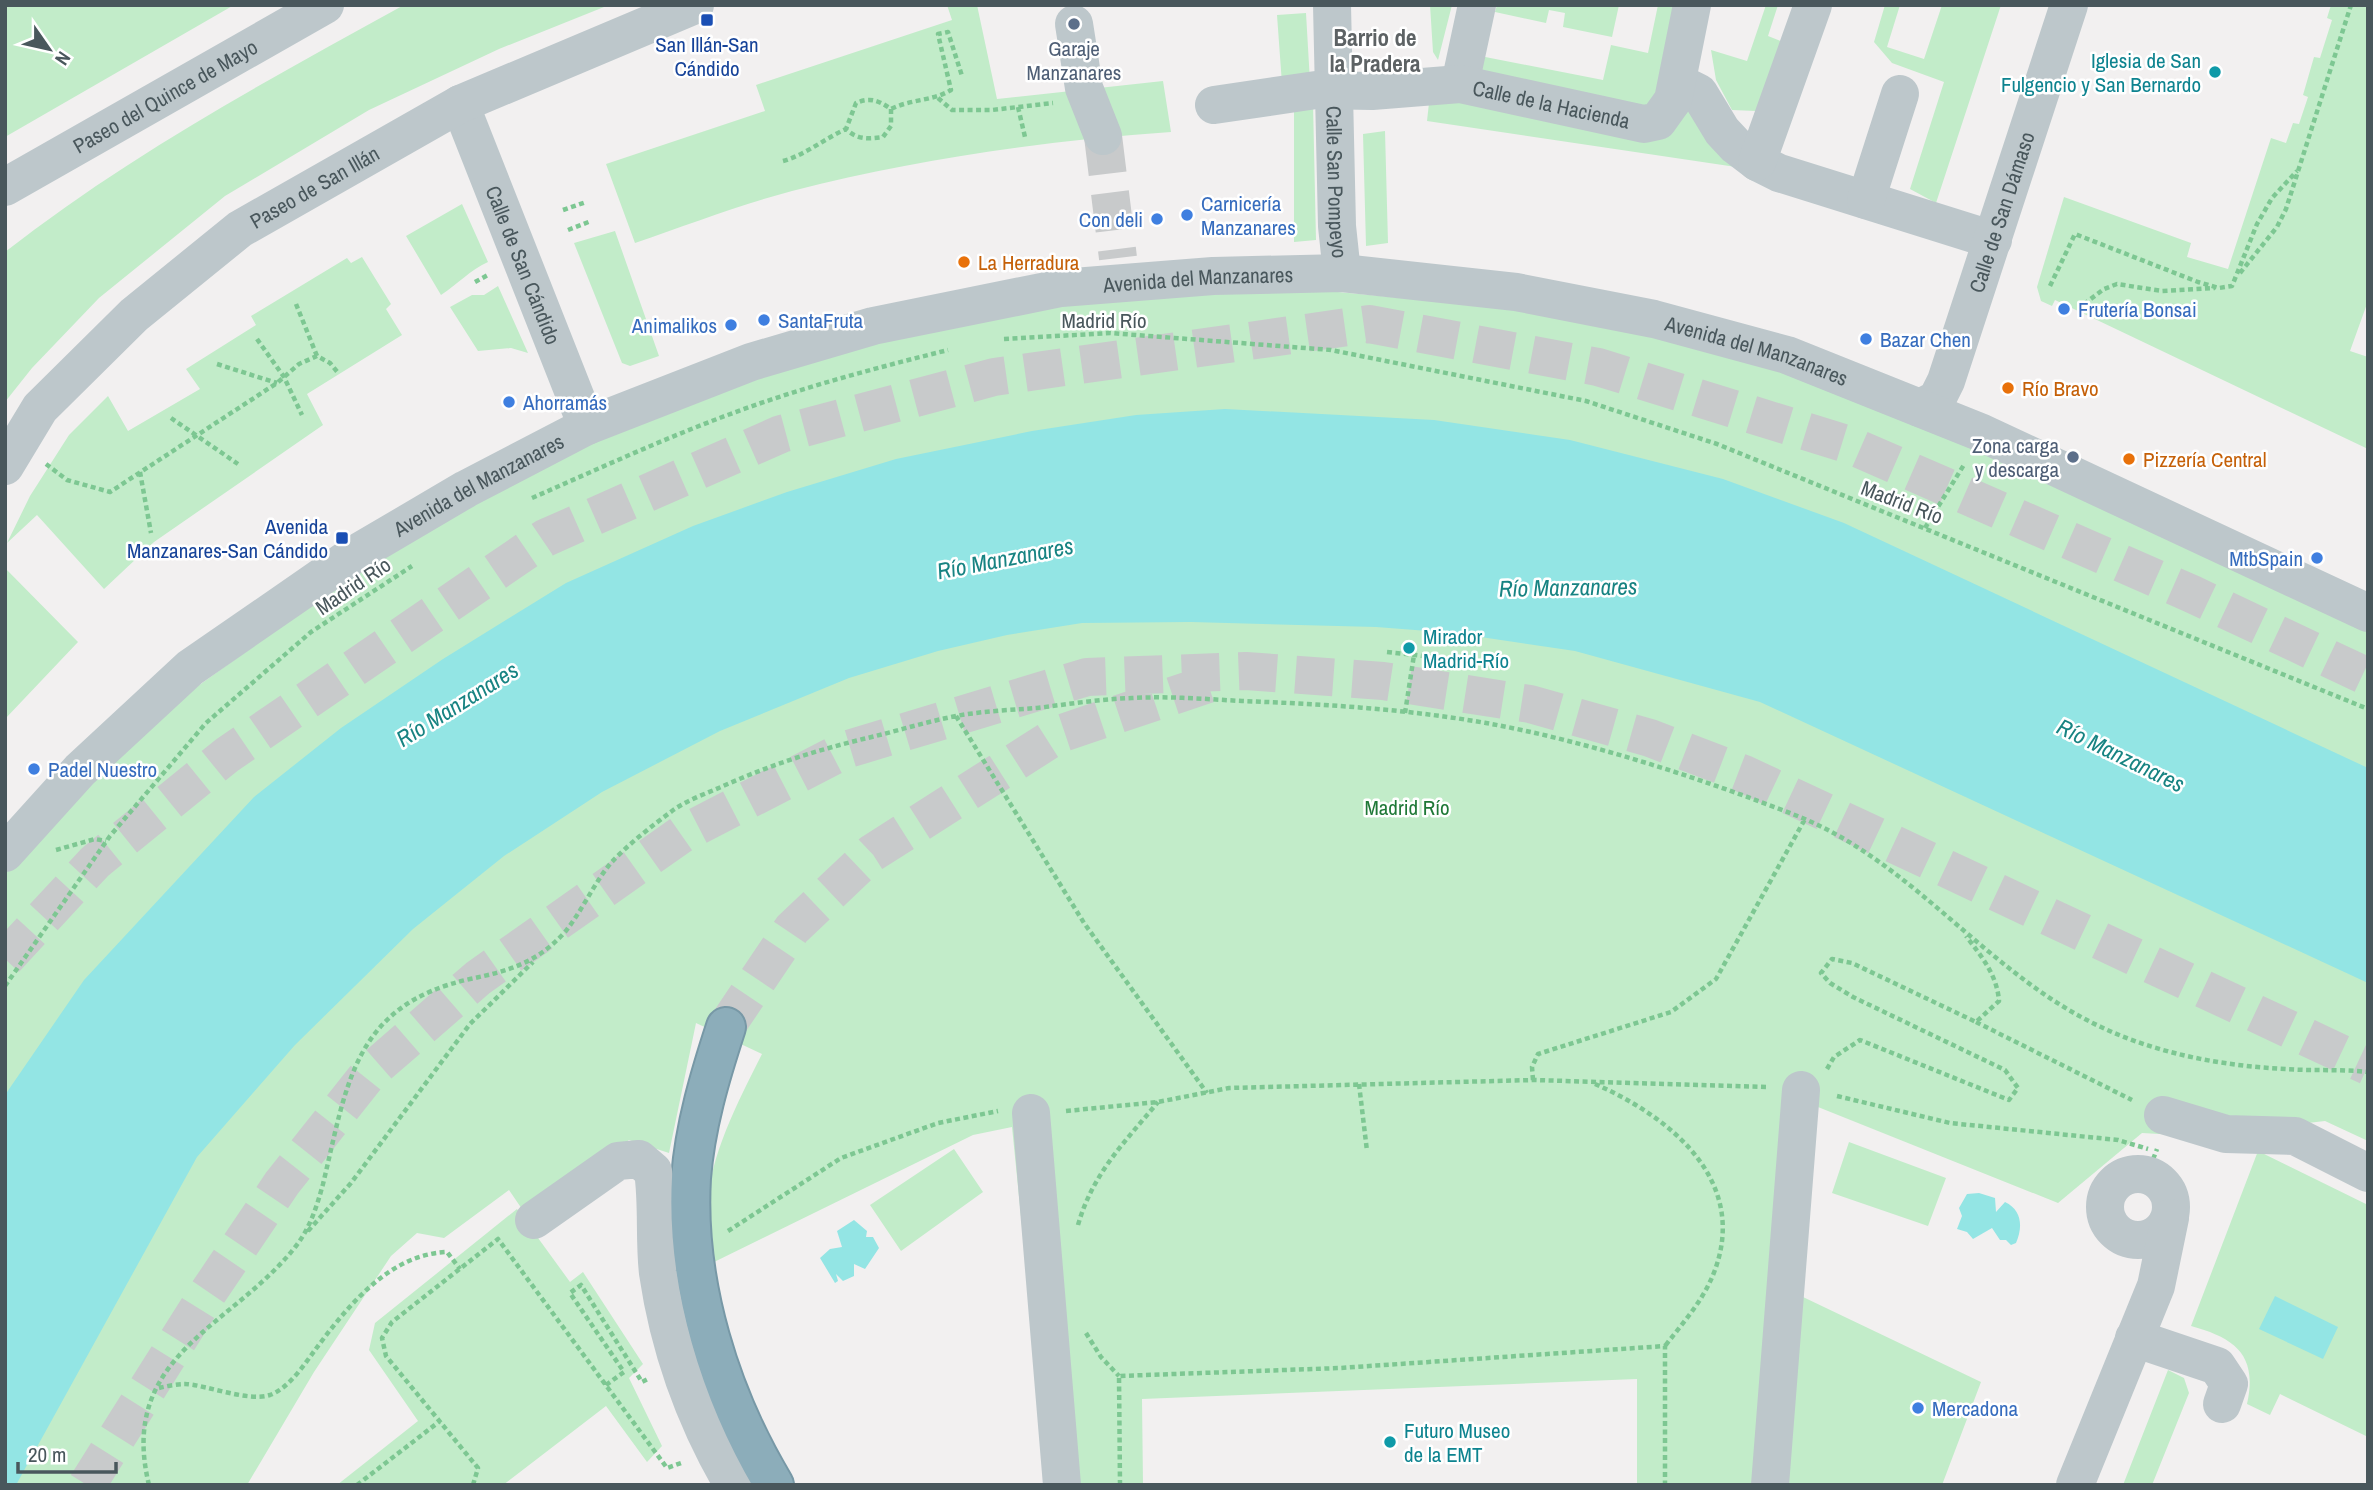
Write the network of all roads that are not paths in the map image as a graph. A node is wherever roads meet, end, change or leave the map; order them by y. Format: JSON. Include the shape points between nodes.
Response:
{"nodes":[{"id":1,"x":325,"y":5,"type":"edge"},
{"id":2,"x":695,"y":5,"type":"edge"},
{"id":3,"x":1332,"y":5,"type":"edge"},
{"id":4,"x":1477,"y":5,"type":"edge"},
{"id":5,"x":1692,"y":5,"type":"edge"},
{"id":6,"x":1813,"y":5,"type":"edge"},
{"id":7,"x":2069,"y":5,"type":"edge"},
{"id":8,"x":1074,"y":24,"type":"dead end"},
{"id":9,"x":1460,"y":84,"type":"junction"},
{"id":10,"x":1336,"y":89,"type":"junction"},
{"id":11,"x":1899,"y":94,"type":"dead end"},
{"id":12,"x":1673,"y":100,"type":"junction"},
{"id":13,"x":460,"y":104,"type":"junction"},
{"id":14,"x":1214,"y":105,"type":"dead end"},
{"id":15,"x":1103,"y":136,"type":"tunnel mouth"},
{"id":16,"x":1757,"y":162,"type":"junction"},
{"id":17,"x":5,"y":187,"type":"edge"},
{"id":18,"x":1866,"y":200,"type":"junction"},
{"id":19,"x":1993,"y":240,"type":"junction"},
{"id":20,"x":1342,"y":273,"type":"junction"},
{"id":21,"x":1920,"y":408,"type":"junction"},
{"id":22,"x":587,"y":426,"type":"junction"},
{"id":23,"x":23,"y":463,"type":"edge"},
{"id":24,"x":2368,"y":613,"type":"edge"},
{"id":25,"x":5,"y":853,"type":"edge"},
{"id":26,"x":726,"y":1027,"type":"tunnel mouth"},
{"id":27,"x":1808,"y":1090,"type":"road end"},
{"id":28,"x":2148,"y":1108,"type":"road end"},
{"id":29,"x":1031,"y":1113,"type":"road end"},
{"id":30,"x":2368,"y":1173,"type":"edge"},
{"id":31,"x":2170,"y":1218,"type":"junction"},
{"id":32,"x":534,"y":1220,"type":"dead end"},
{"id":33,"x":2123,"y":1237,"type":"junction"},
{"id":34,"x":2155,"y":1286,"type":"junction"},
{"id":35,"x":2134,"y":1338,"type":"junction"},
{"id":36,"x":2222,"y":1404,"type":"dead end"},
{"id":37,"x":733,"y":1485,"type":"edge"},
{"id":38,"x":774,"y":1485,"type":"edge"},
{"id":39,"x":1062,"y":1485,"type":"edge"},
{"id":40,"x":1770,"y":1485,"type":"edge"},
{"id":41,"x":2075,"y":1485,"type":"edge"}],
"edges":[{"from":1,"to":17,"type":"street","name":"Paseo del Quince de Mayo"},
{"from":2,"to":13,"type":"street","name":"Paseo de San Illán"},
{"from":3,"to":10,"type":"street","name":"Calle San Pompeyo"},
{"from":4,"to":9,"type":"street","name":"Calle de la Hacienda"},
{"from":5,"to":12,"type":"street"},
{"from":6,"to":16,"type":"street"},
{"from":7,"to":19,"type":"street","name":"Calle de San Dámaso"},
{"from":8,"to":15,"type":"street","via":[[1088,99]]},
{"from":9,"to":10,"type":"street","name":"Calle de la Hacienda"},
{"from":9,"to":12,"type":"street","name":"Calle de la Hacienda","via":[[1644,124],[1658,121]]},
{"from":10,"to":14,"type":"street","name":"Calle de la Hacienda"},
{"from":10,"to":20,"type":"street","name":"Calle San Pompeyo"},
{"from":11,"to":18,"type":"street"},
{"from":12,"to":16,"type":"street","via":[[1681,90],[1699,93],[1729,139]]},
{"from":13,"to":22,"type":"street","name":"Calle de San Cándido"},
{"from":13,"to":23,"type":"street","name":"Paseo de San Illán","via":[[240,229],[134,315],[40,408]]},
{"from":16,"to":18,"type":"street"},
{"from":18,"to":19,"type":"street"},
{"from":19,"to":21,"type":"street","name":"Calle de San Dámaso","via":[[1946,381],[1937,399]]},
{"from":20,"to":21,"type":"street","name":"Avenida del Manzanares","via":[[1516,292],[1654,319],[1787,355]]},
{"from":20,"to":22,"type":"street","name":"Avenida del Manzanares","via":[[1213,276],[1061,288],[873,326],[751,362]]},
{"from":21,"to":24,"type":"street","name":"Avenida del Manzanares"},
{"from":22,"to":25,"type":"street","name":"Avenida del Manzanares","via":[[352,556],[190,668],[80,771]]},
{"from":26,"to":38,"type":"highway","via":[[704,1096],[691,1179],[695,1269],[715,1359],[752,1448]]},
{"from":27,"to":40,"type":"street"},
{"from":28,"to":30,"type":"street","via":[[2227,1134],[2295,1136]]},
{"from":29,"to":39,"type":"street"},
{"from":31,"to":33,"type":"street","via":[[2156,1236]]},
{"from":31,"to":33,"type":"street","via":[[2170,1197],[2158,1179],[2126,1176],[2110,1190],[2105,1211]]},
{"from":31,"to":34,"type":"street"},
{"from":32,"to":37,"type":"street","via":[[618,1161],[639,1159],[653,1171],[659,1274],[678,1364],[713,1452]]},
{"from":33,"to":34,"type":"street"},
{"from":34,"to":35,"type":"street"},
{"from":35,"to":36,"type":"street","via":[[2217,1366],[2229,1384]]},
{"from":35,"to":41,"type":"street"}]}
